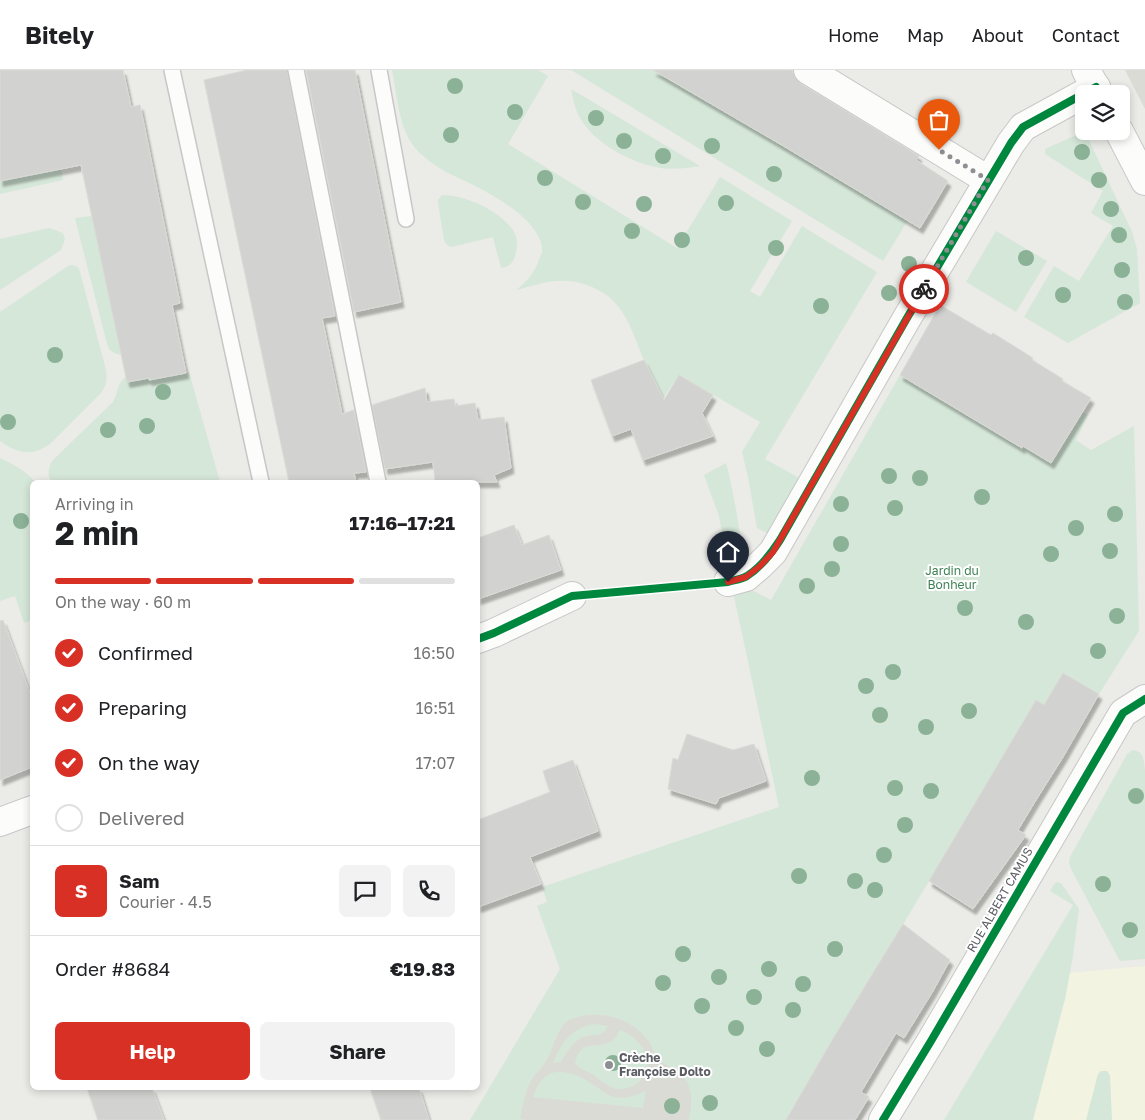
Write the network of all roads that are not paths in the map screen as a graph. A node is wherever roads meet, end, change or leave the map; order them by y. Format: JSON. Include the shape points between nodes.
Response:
{"nodes":[{"id":1,"x":172,"y":70,"type":"edge"},
{"id":2,"x":296,"y":70,"type":"edge"},
{"id":3,"x":379,"y":70,"type":"edge"},
{"id":4,"x":808,"y":70,"type":"edge"},
{"id":5,"x":1094,"y":84,"type":"edge"},
{"id":6,"x":1124,"y":140,"type":"edge"},
{"id":7,"x":988,"y":180,"type":"junction"},
{"id":8,"x":1145,"y":181,"type":"edge"},
{"id":9,"x":406,"y":219,"type":"dead end"},
{"id":10,"x":260,"y":480,"type":"edge"},
{"id":11,"x":378,"y":480,"type":"edge"},
{"id":12,"x":728,"y":582,"type":"dead end"},
{"id":13,"x":572,"y":596,"type":"dead end"},
{"id":14,"x":480,"y":638,"type":"edge"},
{"id":15,"x":1145,"y":699,"type":"edge"},
{"id":16,"x":30,"y":811,"type":"edge"},
{"id":17,"x":0,"y":822,"type":"edge"},
{"id":18,"x":882,"y":1120,"type":"edge"}],
"edges":[{"from":1,"to":10,"type":"lane"},
{"from":2,"to":11,"type":"lane"},
{"from":3,"to":9,"type":"lane"},
{"from":4,"to":7,"type":"street"},
{"from":5,"to":7,"type":"street","via":[[1024,127]]},
{"from":6,"to":8,"type":"street"},
{"from":7,"to":12,"type":"street","via":[[773,552],[746,577]]},
{"from":13,"to":14,"type":"street"},
{"from":15,"to":18,"type":"street","name":"RUE ALBERT CAMUS","via":[[1122,713]]},
{"from":16,"to":17,"type":"street"}]}
